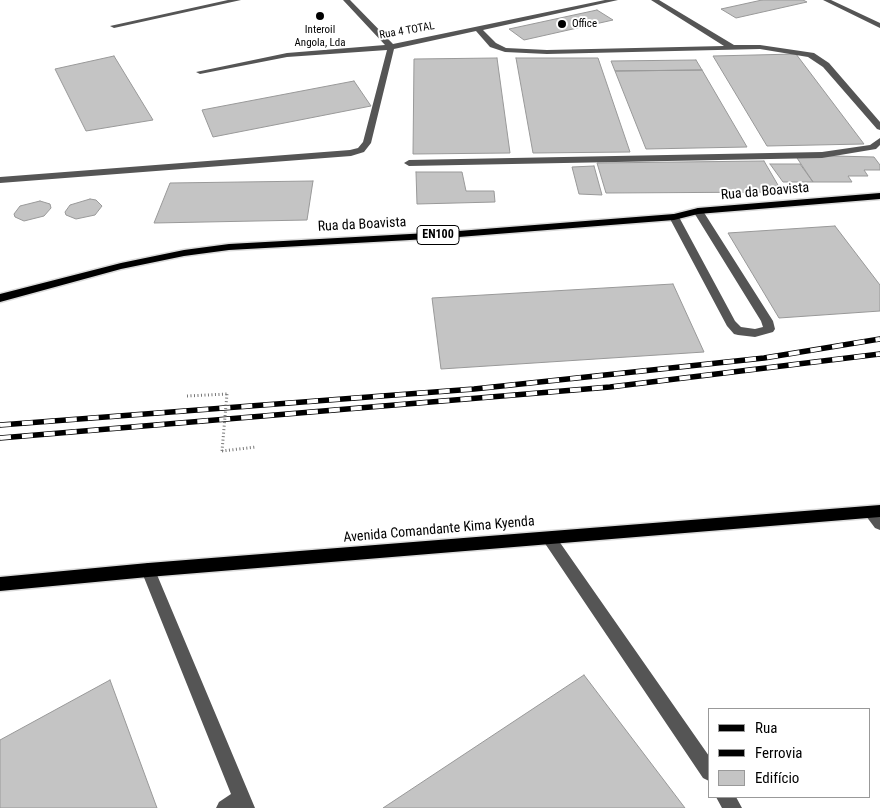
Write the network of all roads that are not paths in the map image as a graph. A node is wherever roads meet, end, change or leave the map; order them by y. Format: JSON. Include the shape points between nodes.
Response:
{"nodes":[{"id":1,"x":238,"y":0,"type":"edge"},
{"id":2,"x":346,"y":0,"type":"edge"},
{"id":3,"x":615,"y":0,"type":"edge"},
{"id":4,"x":654,"y":0,"type":"edge"},
{"id":5,"x":826,"y":0,"type":"edge"},
{"id":6,"x":114,"y":26,"type":"dead end"},
{"id":7,"x":880,"y":26,"type":"edge"},
{"id":8,"x":478,"y":29,"type":"junction"},
{"id":9,"x":391,"y":47,"type":"junction"},
{"id":10,"x":731,"y":47,"type":"junction"},
{"id":11,"x":200,"y":72,"type":"dead end"},
{"id":12,"x":880,"y":127,"type":"edge"},
{"id":13,"x":880,"y":141,"type":"edge"},
{"id":14,"x":409,"y":163,"type":"dead end"},
{"id":15,"x":0,"y":180,"type":"edge"},
{"id":16,"x":880,"y":196,"type":"edge"},
{"id":17,"x":698,"y":211,"type":"junction"},
{"id":18,"x":674,"y":217,"type":"junction"},
{"id":19,"x":0,"y":298,"type":"edge"},
{"id":20,"x":875,"y":512,"type":"edge"},
{"id":21,"x":880,"y":524,"type":"edge"},
{"id":22,"x":549,"y":538,"type":"junction"},
{"id":23,"x":148,"y":570,"type":"junction"},
{"id":24,"x":0,"y":584,"type":"edge"},
{"id":25,"x":708,"y":771,"type":"edge"},
{"id":26,"x":244,"y":803,"type":"edge"},
{"id":27,"x":225,"y":808,"type":"edge"}],
"edges":[{"from":1,"to":6,"type":"street"},
{"from":2,"to":9,"type":"street"},
{"from":3,"to":8,"type":"street","name":"Rua 4 TOTAL"},
{"from":4,"to":10,"type":"street"},
{"from":5,"to":7,"type":"street"},
{"from":8,"to":9,"type":"street","name":"Rua 4 TOTAL"},
{"from":8,"to":10,"type":"street","via":[[493,45],[506,50],[546,52]]},
{"from":9,"to":11,"type":"street","name":"Rua 4 TOTAL","via":[[287,55]]},
{"from":9,"to":15,"type":"street","via":[[367,143],[361,150]]},
{"from":10,"to":12,"type":"street","via":[[776,48],[811,55],[826,65]]},
{"from":13,"to":14,"type":"street","via":[[873,147],[822,155]]},
{"from":16,"to":17,"type":"main road","name":"Rua da Boavista","number":"EN100"},
{"from":17,"to":18,"type":"main road","name":"Rua da Boavista","number":"EN100"},
{"from":17,"to":18,"type":"street","via":[[769,329],[755,333],[738,331],[731,323]]},
{"from":18,"to":19,"type":"main road","name":"Rua da Boavista","number":"EN100","via":[[446,235],[229,247],[121,266]]},
{"from":20,"to":21,"type":"street"},
{"from":20,"to":22,"type":"main road","name":"Avenida Comandante Kima Kyenda"},
{"from":22,"to":23,"type":"main road","name":"Avenida Comandante Kima Kyenda"},
{"from":22,"to":25,"type":"street"},
{"from":23,"to":24,"type":"main road","name":"Avenida Comandante Kima Kyenda"},
{"from":23,"to":26,"type":"street"},
{"from":26,"to":27,"type":"street"}]}
